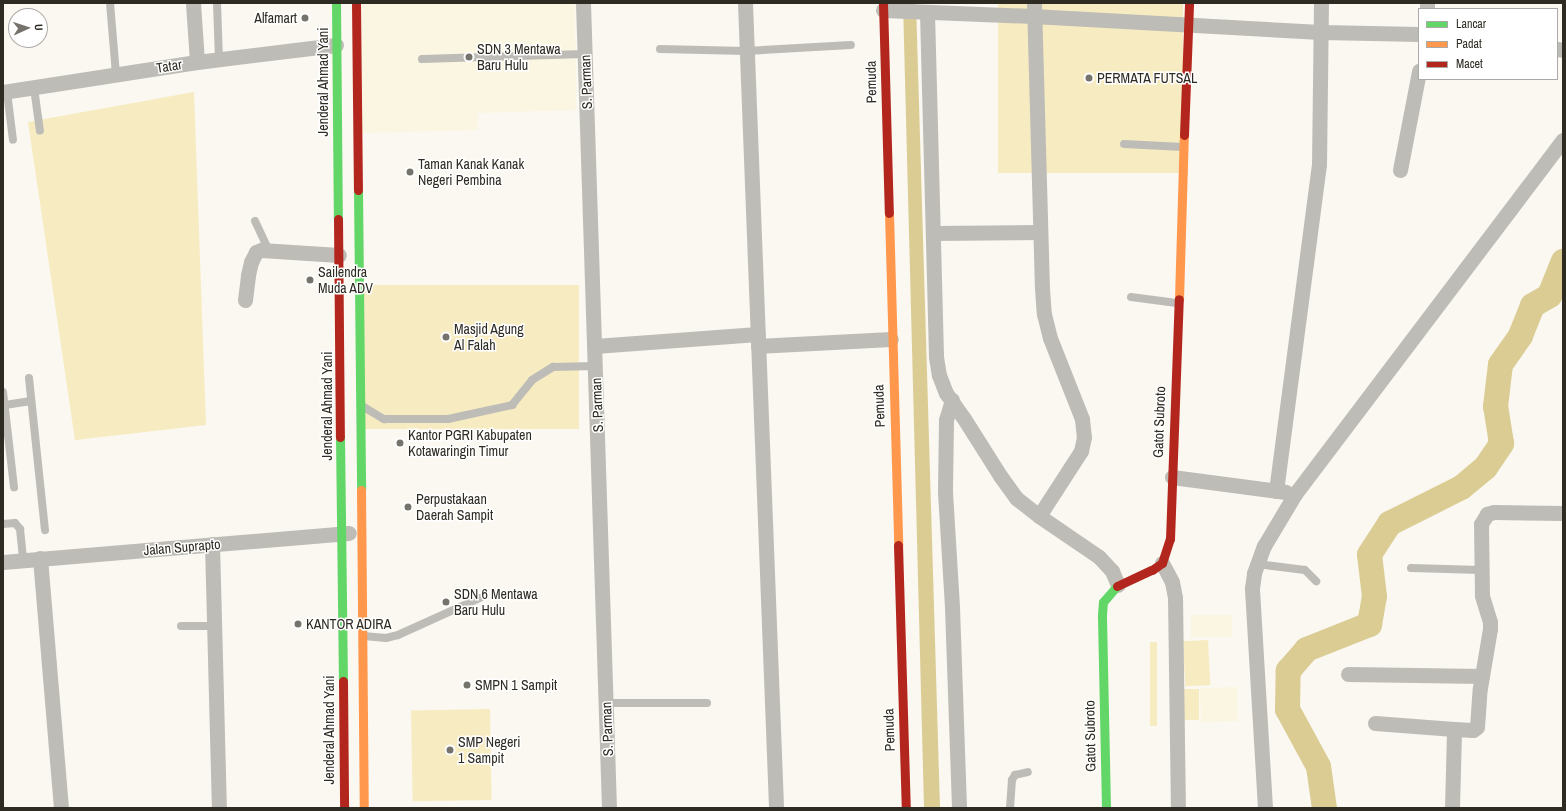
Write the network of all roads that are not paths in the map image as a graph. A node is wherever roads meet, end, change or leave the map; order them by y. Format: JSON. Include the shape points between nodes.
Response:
{"nodes":[{"id":1,"x":110,"y":3,"type":"edge"},
{"id":2,"x":192,"y":3,"type":"edge"},
{"id":3,"x":217,"y":3,"type":"edge"},
{"id":4,"x":336,"y":3,"type":"edge"},
{"id":5,"x":356,"y":3,"type":"edge"},
{"id":6,"x":583,"y":3,"type":"edge"},
{"id":7,"x":745,"y":3,"type":"edge"},
{"id":8,"x":1189,"y":3,"type":"edge"},
{"id":9,"x":1321,"y":3,"type":"edge"},
{"id":10,"x":883,"y":6,"type":"edge"},
{"id":11,"x":1034,"y":9,"type":"edge"},
{"id":12,"x":922,"y":12,"type":"junction"},
{"id":13,"x":1189,"y":25,"type":"junction"},
{"id":14,"x":1321,"y":32,"type":"junction"},
{"id":15,"x":1418,"y":34,"type":"edge"},
{"id":16,"x":336,"y":45,"type":"junction"},
{"id":17,"x":851,"y":45,"type":"dead end"},
{"id":18,"x":660,"y":49,"type":"dead end"},
{"id":19,"x":746,"y":50,"type":"junction"},
{"id":20,"x":585,"y":54,"type":"junction"},
{"id":21,"x":219,"y":59,"type":"junction"},
{"id":22,"x":422,"y":59,"type":"dead end"},
{"id":23,"x":196,"y":62,"type":"junction"},
{"id":24,"x":116,"y":74,"type":"junction"},
{"id":25,"x":1418,"y":76,"type":"edge"},
{"id":26,"x":34,"y":88,"type":"junction"},
{"id":27,"x":5,"y":92,"type":"edge"},
{"id":28,"x":40,"y":131,"type":"dead end"},
{"id":29,"x":13,"y":140,"type":"dead end"},
{"id":30,"x":1563,"y":140,"type":"edge"},
{"id":31,"x":1124,"y":144,"type":"dead end"},
{"id":32,"x":1184,"y":148,"type":"junction"},
{"id":33,"x":1400,"y":170,"type":"dead end"},
{"id":34,"x":255,"y":221,"type":"dead end"},
{"id":35,"x":1040,"y":232,"type":"junction"},
{"id":36,"x":933,"y":233,"type":"junction"},
{"id":37,"x":269,"y":250,"type":"junction"},
{"id":38,"x":339,"y":255,"type":"junction"},
{"id":39,"x":1131,"y":297,"type":"dead end"},
{"id":40,"x":245,"y":300,"type":"dead end"},
{"id":41,"x":1178,"y":303,"type":"junction"},
{"id":42,"x":892,"y":339,"type":"junction"},
{"id":43,"x":758,"y":340,"type":"junction"},
{"id":44,"x":595,"y":346,"type":"junction"},
{"id":45,"x":596,"y":366,"type":"junction"},
{"id":46,"x":29,"y":378,"type":"dead end"},
{"id":47,"x":3,"y":392,"type":"edge"},
{"id":48,"x":952,"y":400,"type":"junction"},
{"id":49,"x":32,"y":401,"type":"junction"},
{"id":50,"x":359,"y":404,"type":"junction"},
{"id":51,"x":5,"y":405,"type":"junction"},
{"id":52,"x":1172,"y":476,"type":"junction"},
{"id":53,"x":14,"y":487,"type":"dead end"},
{"id":54,"x":1276,"y":490,"type":"junction"},
{"id":55,"x":1295,"y":494,"type":"junction"},
{"id":56,"x":1563,"y":513,"type":"edge"},
{"id":57,"x":1038,"y":516,"type":"junction"},
{"id":58,"x":3,"y":524,"type":"edge"},
{"id":59,"x":46,"y":530,"type":"dead end"},
{"id":60,"x":342,"y":533,"type":"junction"},
{"id":61,"x":360,"y":533,"type":"junction"},
{"id":62,"x":212,"y":544,"type":"junction"},
{"id":63,"x":40,"y":558,"type":"junction"},
{"id":64,"x":23,"y":560,"type":"junction"},
{"id":65,"x":3,"y":562,"type":"edge"},
{"id":66,"x":1162,"y":563,"type":"junction"},
{"id":67,"x":1257,"y":564,"type":"junction"},
{"id":68,"x":1411,"y":568,"type":"dead end"},
{"id":69,"x":1481,"y":570,"type":"junction"},
{"id":70,"x":1316,"y":581,"type":"dead end"},
{"id":71,"x":1118,"y":585,"type":"junction"},
{"id":72,"x":480,"y":598,"type":"dead end"},
{"id":73,"x":181,"y":626,"type":"dead end"},
{"id":74,"x":214,"y":626,"type":"junction"},
{"id":75,"x":362,"y":636,"type":"junction"},
{"id":76,"x":1348,"y":674,"type":"dead end"},
{"id":77,"x":1482,"y":676,"type":"junction"},
{"id":78,"x":606,"y":703,"type":"junction"},
{"id":79,"x":707,"y":703,"type":"dead end"},
{"id":80,"x":1375,"y":723,"type":"dead end"},
{"id":81,"x":1454,"y":729,"type":"junction"},
{"id":82,"x":1028,"y":772,"type":"dead end"},
{"id":83,"x":61,"y":808,"type":"edge"},
{"id":84,"x":219,"y":808,"type":"edge"},
{"id":85,"x":344,"y":808,"type":"edge"},
{"id":86,"x":364,"y":808,"type":"edge"},
{"id":87,"x":610,"y":808,"type":"edge"},
{"id":88,"x":776,"y":808,"type":"edge"},
{"id":89,"x":906,"y":808,"type":"edge"},
{"id":90,"x":959,"y":808,"type":"edge"},
{"id":91,"x":1010,"y":808,"type":"edge"},
{"id":92,"x":1106,"y":808,"type":"edge"},
{"id":93,"x":1178,"y":808,"type":"edge"},
{"id":94,"x":1265,"y":808,"type":"edge"},
{"id":95,"x":1452,"y":808,"type":"edge"}],
"edges":[{"from":1,"to":24,"type":"lane"},
{"from":2,"to":23,"type":"street"},
{"from":3,"to":21,"type":"lane"},
{"from":4,"to":16,"type":"main road","name":"Jenderal Ahmad Yani"},
{"from":5,"to":50,"type":"main road"},
{"from":6,"to":20,"type":"street","name":"S. Parman"},
{"from":7,"to":19,"type":"street"},
{"from":8,"to":13,"type":"main road","name":"Gatot Subroto"},
{"from":9,"to":14,"type":"street"},
{"from":10,"to":12,"type":"street","via":[[901,11]]},
{"from":10,"to":42,"type":"main road","name":"Pemuda"},
{"from":11,"to":12,"type":"street"},
{"from":11,"to":13,"type":"street"},
{"from":11,"to":35,"type":"street"},
{"from":12,"to":36,"type":"street"},
{"from":13,"to":14,"type":"street"},
{"from":13,"to":32,"type":"main road","name":"Gatot Subroto"},
{"from":14,"to":15,"type":"street"},
{"from":14,"to":54,"type":"street","via":[[1319,165]]},
{"from":16,"to":21,"type":"street","name":"Tatar"},
{"from":16,"to":38,"type":"main road","name":"Jenderal Ahmad Yani"},
{"from":17,"to":19,"type":"lane"},
{"from":18,"to":19,"type":"lane"},
{"from":19,"to":43,"type":"street"},
{"from":20,"to":22,"type":"lane"},
{"from":20,"to":44,"type":"street","name":"S. Parman"},
{"from":21,"to":23,"type":"street","name":"Tatar"},
{"from":23,"to":24,"type":"street","name":"Tatar"},
{"from":24,"to":26,"type":"street","name":"Tatar"},
{"from":25,"to":33,"type":"street"},
{"from":26,"to":27,"type":"street","name":"Tatar"},
{"from":26,"to":28,"type":"lane"},
{"from":27,"to":29,"type":"lane"},
{"from":30,"to":55,"type":"street"},
{"from":31,"to":32,"type":"lane"},
{"from":32,"to":41,"type":"main road","name":"Gatot Subroto"},
{"from":34,"to":37,"type":"lane"},
{"from":35,"to":36,"type":"street"},
{"from":35,"to":57,"type":"street","via":[[1044,314],[1050,338],[1082,420],[1084,437],[1081,451]]},
{"from":36,"to":48,"type":"street","via":[[936,357],[939,375],[946,393]]},
{"from":37,"to":38,"type":"street"},
{"from":37,"to":40,"type":"street","via":[[256,252],[251,262]]},
{"from":38,"to":60,"type":"main road","name":"Jenderal Ahmad Yani"},
{"from":39,"to":41,"type":"lane"},
{"from":41,"to":52,"type":"main road","name":"Gatot Subroto"},
{"from":42,"to":43,"type":"street"},
{"from":42,"to":89,"type":"main road","name":"Pemuda"},
{"from":43,"to":44,"type":"street"},
{"from":43,"to":88,"type":"street"},
{"from":44,"to":45,"type":"street","name":"S. Parman"},
{"from":45,"to":50,"type":"lane","via":[[553,367],[532,380],[512,405],[448,419],[384,419]]},
{"from":45,"to":78,"type":"street","name":"S. Parman"},
{"from":46,"to":49,"type":"lane"},
{"from":47,"to":51,"type":"lane"},
{"from":48,"to":57,"type":"street","via":[[1010,490]]},
{"from":48,"to":90,"type":"street","via":[[946,420],[945,472]]},
{"from":49,"to":51,"type":"lane"},
{"from":49,"to":59,"type":"lane"},
{"from":50,"to":61,"type":"main road"},
{"from":51,"to":53,"type":"lane"},
{"from":52,"to":54,"type":"street"},
{"from":52,"to":66,"type":"main road","name":"Gatot Subroto","via":[[1170,539]]},
{"from":54,"to":55,"type":"street"},
{"from":55,"to":67,"type":"street","via":[[1264,546]]},
{"from":56,"to":69,"type":"street","via":[[1506,511],[1487,514],[1481,524]]},
{"from":57,"to":71,"type":"street","via":[[1099,556],[1112,571]]},
{"from":58,"to":64,"type":"lane","via":[[15,523],[20,529]]},
{"from":60,"to":61,"type":"street","name":"Jalan Suprapto"},
{"from":60,"to":62,"type":"street","name":"Jalan Suprapto"},
{"from":60,"to":85,"type":"main road","name":"Jenderal Ahmad Yani"},
{"from":61,"to":75,"type":"main road"},
{"from":62,"to":63,"type":"street","name":"Jalan Suprapto"},
{"from":62,"to":74,"type":"street"},
{"from":63,"to":64,"type":"street","name":"Jalan Suprapto"},
{"from":63,"to":83,"type":"street"},
{"from":64,"to":65,"type":"street","name":"Jalan Suprapto"},
{"from":66,"to":71,"type":"main road","name":"Gatot Subroto"},
{"from":66,"to":93,"type":"street","via":[[1172,582],[1175,597]]},
{"from":67,"to":70,"type":"lane","via":[[1305,570]]},
{"from":67,"to":94,"type":"street","via":[[1252,588]]},
{"from":68,"to":69,"type":"lane"},
{"from":69,"to":77,"type":"street","via":[[1483,600],[1490,624]]},
{"from":71,"to":92,"type":"main road","name":"Gatot Subroto","via":[[1103,602],[1102,615]]},
{"from":72,"to":75,"type":"lane","via":[[398,635],[386,638]]},
{"from":73,"to":74,"type":"lane"},
{"from":74,"to":84,"type":"street"},
{"from":75,"to":86,"type":"main road"},
{"from":76,"to":77,"type":"street"},
{"from":77,"to":81,"type":"street","via":[[1477,727],[1473,730]]},
{"from":78,"to":79,"type":"lane"},
{"from":78,"to":87,"type":"street","name":"S. Parman"},
{"from":80,"to":81,"type":"street"},
{"from":81,"to":95,"type":"street"},
{"from":82,"to":91,"type":"lane","via":[[1015,775],[1012,780]]}]}
